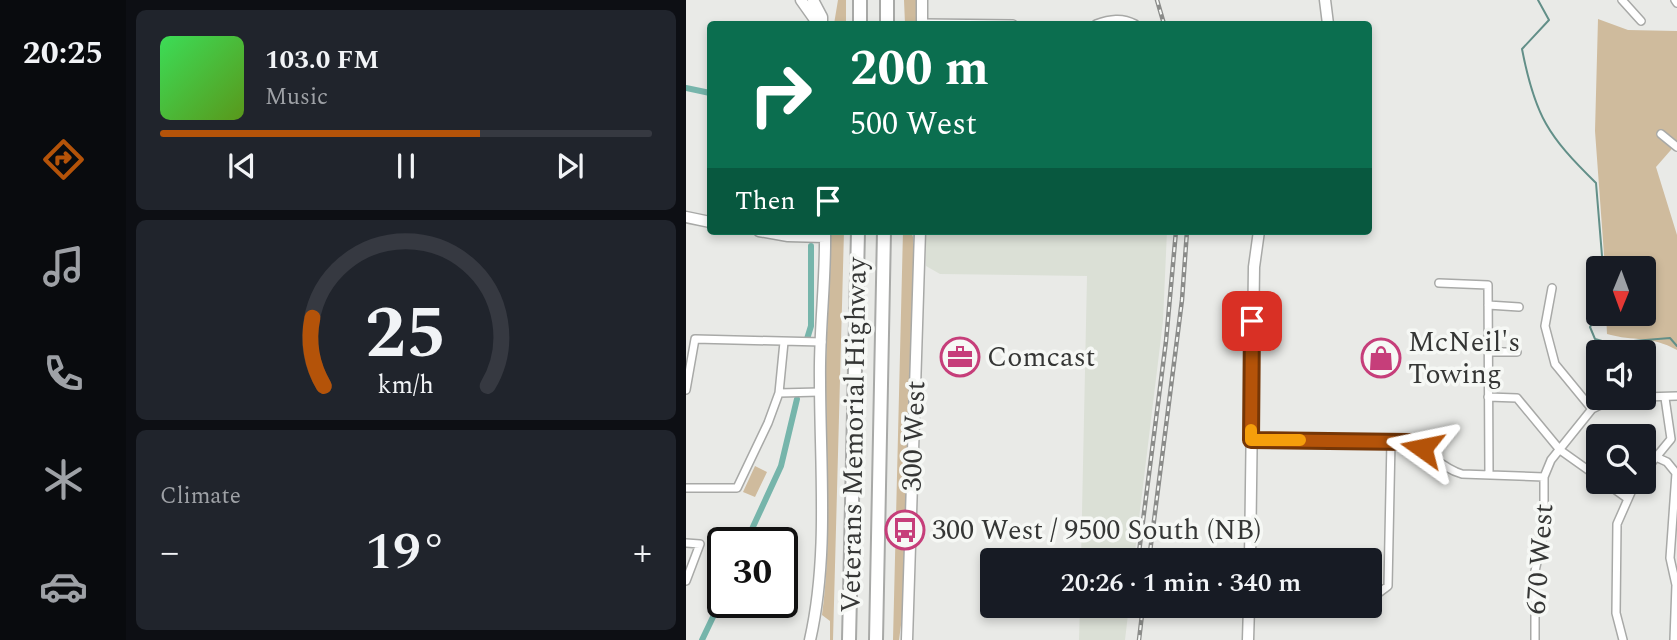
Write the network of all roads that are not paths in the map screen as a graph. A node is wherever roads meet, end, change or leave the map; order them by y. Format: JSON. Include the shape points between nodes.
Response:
{"nodes":[{"id":1,"x":802,"y":0,"type":"edge"},
{"id":2,"x":813,"y":0,"type":"edge"},
{"id":3,"x":860,"y":0,"type":"edge"},
{"id":4,"x":887,"y":0,"type":"edge"},
{"id":5,"x":922,"y":0,"type":"edge"},
{"id":6,"x":1325,"y":0,"type":"edge"},
{"id":7,"x":1622,"y":0,"type":"edge"},
{"id":8,"x":818,"y":21,"type":"edge"},
{"id":9,"x":821,"y":21,"type":"edge"},
{"id":10,"x":860,"y":21,"type":"edge"},
{"id":11,"x":887,"y":21,"type":"edge"},
{"id":12,"x":922,"y":21,"type":"edge"},
{"id":13,"x":1106,"y":21,"type":"edge"},
{"id":14,"x":1129,"y":21,"type":"edge"},
{"id":15,"x":1328,"y":21,"type":"edge"},
{"id":16,"x":1641,"y":21,"type":"dead end"},
{"id":17,"x":1661,"y":134,"type":"dead end"},
{"id":18,"x":1677,"y":147,"type":"edge"},
{"id":19,"x":686,"y":216,"type":"edge"},
{"id":20,"x":707,"y":221,"type":"edge"},
{"id":21,"x":782,"y":235,"type":"edge"},
{"id":22,"x":806,"y":235,"type":"edge"},
{"id":23,"x":825,"y":235,"type":"edge"},
{"id":24,"x":858,"y":235,"type":"edge"},
{"id":25,"x":884,"y":235,"type":"edge"},
{"id":26,"x":920,"y":235,"type":"edge"},
{"id":27,"x":1258,"y":235,"type":"edge"},
{"id":28,"x":1439,"y":283,"type":"dead end"},
{"id":29,"x":1552,"y":288,"type":"dead end"},
{"id":30,"x":1488,"y":305,"type":"junction"},
{"id":31,"x":1519,"y":307,"type":"dead end"},
{"id":32,"x":785,"y":342,"type":"junction"},
{"id":33,"x":822,"y":342,"type":"junction"},
{"id":34,"x":1489,"y":352,"type":"junction"},
{"id":35,"x":1517,"y":352,"type":"dead end"},
{"id":36,"x":686,"y":390,"type":"edge"},
{"id":37,"x":820,"y":392,"type":"junction"},
{"id":38,"x":779,"y":393,"type":"junction"},
{"id":39,"x":1677,"y":396,"type":"edge"},
{"id":40,"x":1489,"y":397,"type":"junction"},
{"id":41,"x":1656,"y":398,"type":"edge"},
{"id":42,"x":1665,"y":398,"type":"junction"},
{"id":43,"x":1586,"y":402,"type":"edge"},
{"id":44,"x":1591,"y":410,"type":"edge"},
{"id":45,"x":1251,"y":440,"type":"junction"},
{"id":46,"x":1391,"y":441,"type":"junction"},
{"id":47,"x":1560,"y":450,"type":"junction"},
{"id":48,"x":1656,"y":457,"type":"joint"},
{"id":49,"x":1586,"y":468,"type":"edge"},
{"id":50,"x":1489,"y":475,"type":"junction"},
{"id":51,"x":1544,"y":477,"type":"junction"},
{"id":52,"x":686,"y":488,"type":"edge"},
{"id":53,"x":1621,"y":494,"type":"edge"},
{"id":54,"x":1630,"y":494,"type":"edge"},
{"id":55,"x":1628,"y":499,"type":"junction"},
{"id":56,"x":686,"y":543,"type":"edge"},
{"id":57,"x":1250,"y":548,"type":"edge"},
{"id":58,"x":850,"y":558,"type":"junction"},
{"id":59,"x":686,"y":581,"type":"edge"},
{"id":60,"x":1382,"y":590,"type":"edge"},
{"id":61,"x":1249,"y":618,"type":"edge"},
{"id":62,"x":810,"y":640,"type":"edge"},
{"id":63,"x":842,"y":640,"type":"edge"},
{"id":64,"x":849,"y":640,"type":"edge"},
{"id":65,"x":876,"y":640,"type":"edge"},
{"id":66,"x":907,"y":640,"type":"edge"},
{"id":67,"x":1248,"y":640,"type":"edge"},
{"id":68,"x":1535,"y":640,"type":"edge"},
{"id":69,"x":1623,"y":640,"type":"edge"},
{"id":70,"x":1674,"y":640,"type":"edge"}],
"edges":[{"from":1,"to":8,"type":"street"},
{"from":2,"to":9,"type":"street"},
{"from":3,"to":10,"type":"highway"},
{"from":4,"to":11,"type":"highway"},
{"from":5,"to":12,"type":"street"},
{"from":6,"to":15,"type":"street"},
{"from":7,"to":16,"type":"street"},
{"from":13,"to":14,"type":"street"},
{"from":17,"to":18,"type":"street"},
{"from":19,"to":20,"type":"street"},
{"from":21,"to":22,"type":"street"},
{"from":23,"to":33,"type":"street"},
{"from":24,"to":58,"type":"highway","name":"Veterans Memorial Highway"},
{"from":25,"to":65,"type":"highway","name":"Veterans Memorial Highway"},
{"from":26,"to":66,"type":"street","name":"300 West"},
{"from":27,"to":45,"type":"street"},
{"from":28,"to":30,"type":"street","via":[[1488,285]]},
{"from":29,"to":43,"type":"street","via":[[1545,326],[1555,364]]},
{"from":30,"to":31,"type":"street"},
{"from":30,"to":34,"type":"street"},
{"from":32,"to":33,"type":"street"},
{"from":32,"to":36,"type":"street","via":[[695,339]]},
{"from":32,"to":38,"type":"street"},
{"from":33,"to":37,"type":"street"},
{"from":34,"to":35,"type":"street"},
{"from":34,"to":40,"type":"street"},
{"from":37,"to":38,"type":"street"},
{"from":37,"to":62,"type":"street","via":[[820,577]]},
{"from":38,"to":52,"type":"street","via":[[737,488]]},
{"from":39,"to":42,"type":"street"},
{"from":40,"to":47,"type":"street","via":[[1517,397]]},
{"from":40,"to":50,"type":"street"},
{"from":41,"to":42,"type":"street"},
{"from":42,"to":48,"type":"street","via":[[1671,439]]},
{"from":44,"to":47,"type":"street"},
{"from":45,"to":46,"type":"street"},
{"from":45,"to":57,"type":"street"},
{"from":46,"to":50,"type":"street","via":[[1422,448],[1449,470]]},
{"from":46,"to":60,"type":"street","via":[[1388,586]]},
{"from":47,"to":49,"type":"street"},
{"from":47,"to":51,"type":"street"},
{"from":48,"to":70,"type":"street","via":[[1676,473],[1670,558],[1676,585]]},
{"from":50,"to":51,"type":"street"},
{"from":51,"to":68,"type":"street","name":"670 West","via":[[1544,532],[1535,571]]},
{"from":53,"to":55,"type":"street"},
{"from":54,"to":55,"type":"street"},
{"from":55,"to":69,"type":"street","via":[[1617,524],[1616,613]]},
{"from":56,"to":59,"type":"street","via":[[700,544]]},
{"from":58,"to":63,"type":"highway"},
{"from":58,"to":64,"type":"highway","name":"Veterans Memorial Highway"},
{"from":61,"to":67,"type":"street"}]}
